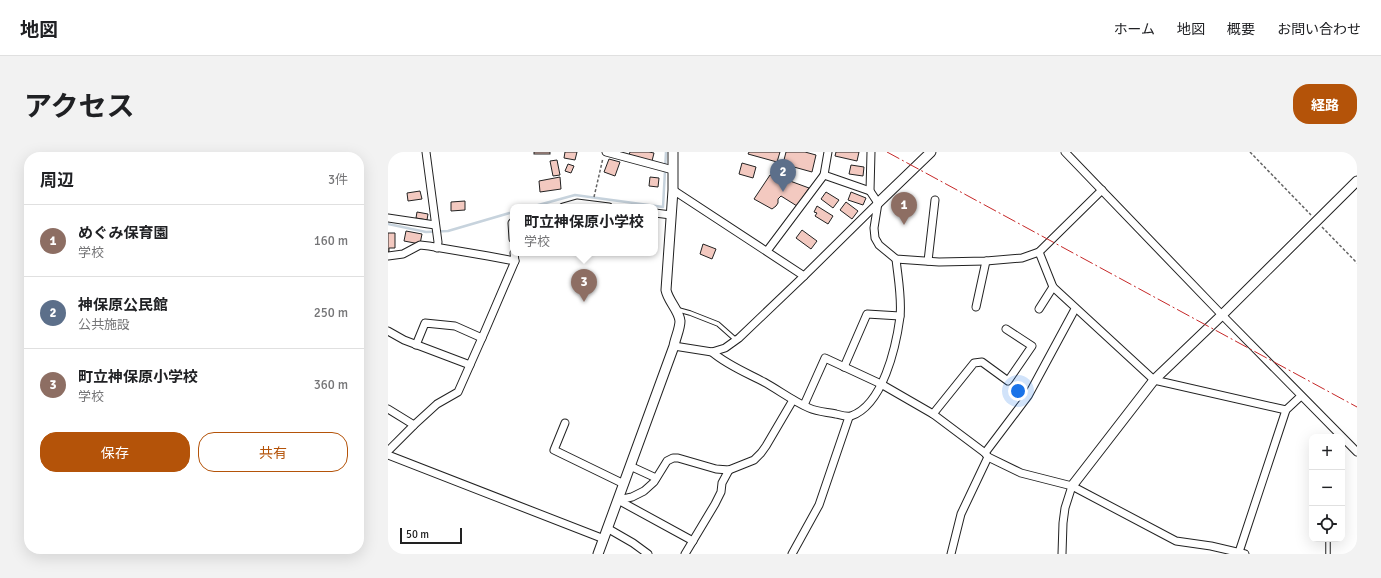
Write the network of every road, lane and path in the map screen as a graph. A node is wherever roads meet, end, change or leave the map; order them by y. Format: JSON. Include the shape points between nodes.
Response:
{"nodes":[{"id":1,"x":426,"y":152,"type":"edge"},
{"id":2,"x":605,"y":152,"type":"edge"},
{"id":3,"x":673,"y":152,"type":"edge"},
{"id":4,"x":827,"y":152,"type":"edge"},
{"id":5,"x":871,"y":152,"type":"edge"},
{"id":6,"x":931,"y":152,"type":"edge"},
{"id":7,"x":1065,"y":152,"type":"edge"},
{"id":8,"x":1250,"y":152,"type":"edge"},
{"id":9,"x":673,"y":170,"type":"junction"},
{"id":10,"x":824,"y":175,"type":"junction"},
{"id":11,"x":1357,"y":181,"type":"edge"},
{"id":12,"x":673,"y":190,"type":"junction"},
{"id":13,"x":1102,"y":190,"type":"junction"},
{"id":14,"x":870,"y":191,"type":"junction"},
{"id":15,"x":594,"y":197,"type":"dead end"},
{"id":16,"x":935,"y":200,"type":"dead end"},
{"id":17,"x":878,"y":203,"type":"junction"},
{"id":18,"x":574,"y":204,"type":"edge"},
{"id":19,"x":585,"y":204,"type":"edge"},
{"id":20,"x":658,"y":213,"type":"edge"},
{"id":21,"x":671,"y":215,"type":"junction"},
{"id":22,"x":388,"y":218,"type":"edge"},
{"id":23,"x":1317,"y":221,"type":"junction"},
{"id":24,"x":435,"y":225,"type":"junction"},
{"id":25,"x":438,"y":248,"type":"junction"},
{"id":26,"x":767,"y":251,"type":"junction"},
{"id":27,"x":1039,"y":252,"type":"junction"},
{"id":28,"x":388,"y":256,"type":"edge"},
{"id":29,"x":514,"y":256,"type":"edge"},
{"id":30,"x":896,"y":259,"type":"junction"},
{"id":31,"x":928,"y":261,"type":"junction"},
{"id":32,"x":986,"y":261,"type":"junction"},
{"id":33,"x":515,"y":262,"type":"junction"},
{"id":34,"x":1357,"y":263,"type":"edge"},
{"id":35,"x":804,"y":276,"type":"junction"},
{"id":36,"x":1052,"y":287,"type":"junction"},
{"id":37,"x":976,"y":307,"type":"dead end"},
{"id":38,"x":1039,"y":309,"type":"dead end"},
{"id":39,"x":1075,"y":309,"type":"junction"},
{"id":40,"x":676,"y":310,"type":"junction"},
{"id":41,"x":1222,"y":315,"type":"junction"},
{"id":42,"x":900,"y":316,"type":"junction"},
{"id":43,"x":1006,"y":329,"type":"dead end"},
{"id":44,"x":388,"y":331,"type":"edge"},
{"id":45,"x":482,"y":338,"type":"junction"},
{"id":46,"x":736,"y":340,"type":"junction"},
{"id":47,"x":416,"y":345,"type":"junction"},
{"id":48,"x":674,"y":346,"type":"junction"},
{"id":49,"x":712,"y":352,"type":"junction"},
{"id":50,"x":470,"y":365,"type":"junction"},
{"id":51,"x":844,"y":367,"type":"junction"},
{"id":52,"x":1154,"y":380,"type":"junction"},
{"id":53,"x":881,"y":384,"type":"junction"},
{"id":54,"x":1301,"y":396,"type":"junction"},
{"id":55,"x":793,"y":400,"type":"junction"},
{"id":56,"x":804,"y":405,"type":"junction"},
{"id":57,"x":388,"y":409,"type":"edge"},
{"id":58,"x":1286,"y":410,"type":"junction"},
{"id":59,"x":933,"y":414,"type":"junction"},
{"id":60,"x":849,"y":417,"type":"junction"},
{"id":61,"x":565,"y":423,"type":"dead end"},
{"id":62,"x":414,"y":425,"type":"junction"},
{"id":63,"x":1336,"y":434,"type":"edge"},
{"id":64,"x":1345,"y":442,"type":"edge"},
{"id":65,"x":388,"y":451,"type":"edge"},
{"id":66,"x":1357,"y":452,"type":"edge"},
{"id":67,"x":388,"y":455,"type":"edge"},
{"id":68,"x":986,"y":455,"type":"junction"},
{"id":69,"x":630,"y":466,"type":"junction"},
{"id":70,"x":729,"y":470,"type":"junction"},
{"id":71,"x":656,"y":478,"type":"junction"},
{"id":72,"x":624,"y":484,"type":"junction"},
{"id":73,"x":1072,"y":486,"type":"junction"},
{"id":74,"x":618,"y":500,"type":"junction"},
{"id":75,"x":608,"y":528,"type":"junction"},
{"id":76,"x":604,"y":539,"type":"junction"},
{"id":77,"x":693,"y":541,"type":"junction"},
{"id":78,"x":1328,"y":542,"type":"edge"},
{"id":79,"x":1242,"y":553,"type":"edge"},
{"id":80,"x":598,"y":554,"type":"edge"},
{"id":81,"x":648,"y":554,"type":"edge"},
{"id":82,"x":685,"y":554,"type":"edge"},
{"id":83,"x":792,"y":554,"type":"edge"},
{"id":84,"x":951,"y":554,"type":"edge"},
{"id":85,"x":1062,"y":554,"type":"edge"},
{"id":86,"x":1328,"y":554,"type":"edge"}],
"edges":[{"from":1,"to":24,"type":"street"},
{"from":2,"to":9,"type":"street"},
{"from":2,"to":15,"type":"path"},
{"from":3,"to":9,"type":"street"},
{"from":4,"to":10,"type":"street"},
{"from":5,"to":14,"type":"street"},
{"from":6,"to":17,"type":"street"},
{"from":7,"to":13,"type":"street"},
{"from":8,"to":23,"type":"path"},
{"from":9,"to":12,"type":"street"},
{"from":10,"to":14,"type":"street"},
{"from":10,"to":26,"type":"street"},
{"from":11,"to":23,"type":"street"},
{"from":12,"to":21,"type":"street"},
{"from":12,"to":26,"type":"street"},
{"from":13,"to":27,"type":"street"},
{"from":13,"to":41,"type":"street"},
{"from":14,"to":17,"type":"street"},
{"from":16,"to":31,"type":"street"},
{"from":17,"to":30,"type":"street","via":[[875,238],[879,245]]},
{"from":17,"to":35,"type":"street"},
{"from":18,"to":19,"type":"street"},
{"from":20,"to":21,"type":"street"},
{"from":21,"to":40,"type":"street","via":[[666,290],[667,297]]},
{"from":22,"to":24,"type":"street"},
{"from":23,"to":34,"type":"path"},
{"from":23,"to":41,"type":"street"},
{"from":24,"to":25,"type":"street"},
{"from":25,"to":28,"type":"street","via":[[420,246],[403,254]]},
{"from":25,"to":33,"type":"street"},
{"from":26,"to":35,"type":"street"},
{"from":27,"to":32,"type":"street","via":[[1022,258]]},
{"from":27,"to":36,"type":"street"},
{"from":29,"to":33,"type":"street"},
{"from":30,"to":31,"type":"street"},
{"from":30,"to":42,"type":"street"},
{"from":31,"to":32,"type":"street"},
{"from":32,"to":37,"type":"street"},
{"from":33,"to":45,"type":"street"},
{"from":35,"to":46,"type":"street"},
{"from":36,"to":38,"type":"street"},
{"from":36,"to":39,"type":"street"},
{"from":39,"to":52,"type":"street"},
{"from":39,"to":68,"type":"street","via":[[1028,396]]},
{"from":40,"to":46,"type":"lane","via":[[718,324]]},
{"from":40,"to":48,"type":"street","via":[[680,321]]},
{"from":41,"to":52,"type":"street"},
{"from":41,"to":54,"type":"street"},
{"from":42,"to":51,"type":"street","via":[[866,314]]},
{"from":42,"to":53,"type":"street","via":[[891,360]]},
{"from":43,"to":59,"type":"street","via":[[1032,346],[1008,382],[982,362],[974,363]]},
{"from":44,"to":47,"type":"street"},
{"from":45,"to":47,"type":"street","via":[[455,326],[425,323]]},
{"from":45,"to":50,"type":"street"},
{"from":46,"to":49,"type":"street","via":[[725,348]]},
{"from":47,"to":50,"type":"street"},
{"from":48,"to":49,"type":"street"},
{"from":48,"to":69,"type":"street"},
{"from":49,"to":55,"type":"street"},
{"from":50,"to":62,"type":"street","via":[[458,392],[437,404]]},
{"from":51,"to":53,"type":"street"},
{"from":51,"to":56,"type":"street","via":[[825,358]]},
{"from":52,"to":58,"type":"street"},
{"from":52,"to":73,"type":"street"},
{"from":53,"to":59,"type":"street"},
{"from":53,"to":60,"type":"street","via":[[872,399],[859,412]]},
{"from":54,"to":58,"type":"street"},
{"from":54,"to":63,"type":"street"},
{"from":55,"to":56,"type":"street"},
{"from":55,"to":70,"type":"street","via":[[761,453],[754,460]]},
{"from":56,"to":60,"type":"street","via":[[820,412]]},
{"from":57,"to":62,"type":"street"},
{"from":58,"to":79,"type":"street"},
{"from":59,"to":68,"type":"street"},
{"from":60,"to":83,"type":"street","via":[[819,505]]},
{"from":61,"to":72,"type":"street","via":[[554,450]]},
{"from":62,"to":65,"type":"street"},
{"from":64,"to":66,"type":"street"},
{"from":67,"to":76,"type":"street"},
{"from":68,"to":73,"type":"street","via":[[1021,473]]},
{"from":68,"to":84,"type":"street","via":[[961,514]]},
{"from":69,"to":71,"type":"street"},
{"from":69,"to":72,"type":"street"},
{"from":70,"to":71,"type":"street","via":[[672,458],[667,461]]},
{"from":70,"to":77,"type":"street","via":[[715,504]]},
{"from":71,"to":74,"type":"street","via":[[644,491]]},
{"from":72,"to":74,"type":"street"},
{"from":73,"to":79,"type":"street","via":[[1176,541]]},
{"from":73,"to":85,"type":"street","via":[[1065,508]]},
{"from":74,"to":75,"type":"street"},
{"from":74,"to":77,"type":"street"},
{"from":75,"to":76,"type":"street"},
{"from":75,"to":81,"type":"street"},
{"from":76,"to":80,"type":"street"},
{"from":77,"to":82,"type":"street"},
{"from":78,"to":86,"type":"lane"}]}
